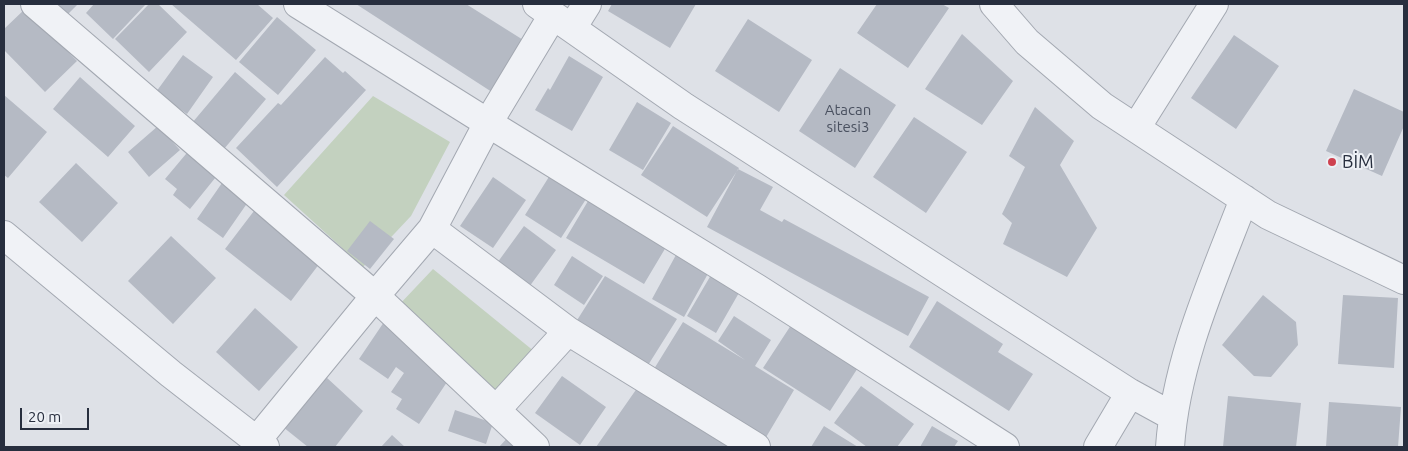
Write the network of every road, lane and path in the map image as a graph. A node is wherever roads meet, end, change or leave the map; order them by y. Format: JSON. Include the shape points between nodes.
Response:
{"nodes":[{"id":1,"x":35,"y":4,"type":"edge"},
{"id":2,"x":298,"y":4,"type":"edge"},
{"id":3,"x":587,"y":4,"type":"edge"},
{"id":4,"x":994,"y":4,"type":"edge"},
{"id":5,"x":1214,"y":4,"type":"edge"},
{"id":6,"x":554,"y":16,"type":"edge"},
{"id":7,"x":488,"y":123,"type":"junction"},
{"id":8,"x":1136,"y":128,"type":"junction"},
{"id":9,"x":1244,"y":199,"type":"junction"},
{"id":10,"x":432,"y":229,"type":"junction"},
{"id":11,"x":4,"y":235,"type":"edge"},
{"id":12,"x":1403,"y":274,"type":"edge"},
{"id":13,"x":374,"y":296,"type":"junction"},
{"id":14,"x":568,"y":331,"type":"junction"},
{"id":15,"x":1130,"y":393,"type":"junction"},
{"id":16,"x":496,"y":410,"type":"junction"},
{"id":17,"x":1172,"y":416,"type":"junction"},
{"id":18,"x":261,"y":444,"type":"edge"},
{"id":19,"x":535,"y":447,"type":"edge"},
{"id":20,"x":756,"y":447,"type":"edge"},
{"id":21,"x":1005,"y":447,"type":"edge"},
{"id":22,"x":1098,"y":447,"type":"edge"},
{"id":23,"x":1170,"y":447,"type":"edge"}],
"edges":[{"from":1,"to":13,"type":"street"},
{"from":2,"to":7,"type":"street"},
{"from":3,"to":6,"type":"street"},
{"from":4,"to":8,"type":"street","via":[[1027,42],[1102,106]]},
{"from":5,"to":8,"type":"street"},
{"from":6,"to":7,"type":"street"},
{"from":6,"to":15,"type":"street","via":[[683,106]]},
{"from":7,"to":10,"type":"street"},
{"from":7,"to":21,"type":"street","via":[[758,289]]},
{"from":8,"to":9,"type":"street"},
{"from":9,"to":12,"type":"street","via":[[1268,215]]},
{"from":9,"to":17,"type":"street","via":[[1193,329]]},
{"from":10,"to":13,"type":"street"},
{"from":10,"to":14,"type":"street"},
{"from":11,"to":18,"type":"street"},
{"from":13,"to":16,"type":"street"},
{"from":13,"to":18,"type":"street"},
{"from":14,"to":16,"type":"street"},
{"from":14,"to":20,"type":"street"},
{"from":15,"to":17,"type":"street"},
{"from":15,"to":22,"type":"street"},
{"from":16,"to":19,"type":"street"},
{"from":17,"to":23,"type":"street"}]}
